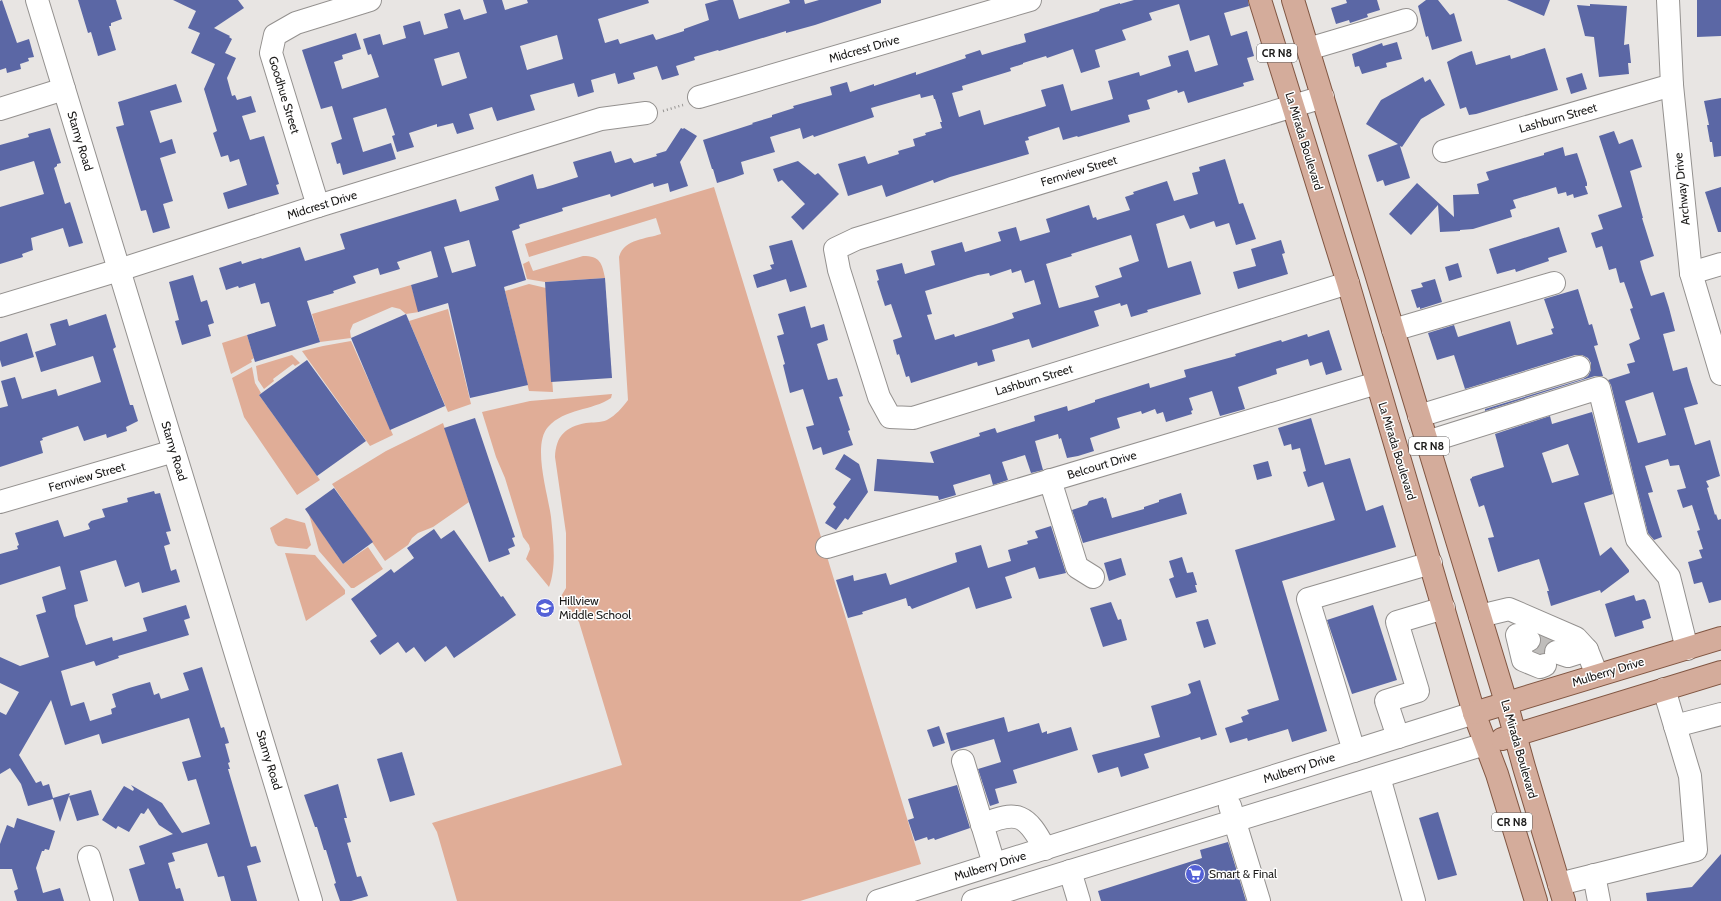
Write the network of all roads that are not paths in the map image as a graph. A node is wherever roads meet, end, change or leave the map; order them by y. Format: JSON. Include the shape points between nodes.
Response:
{"nodes":[{"id":1,"x":37,"y":0,"type":"edge"},
{"id":2,"x":370,"y":0,"type":"edge"},
{"id":3,"x":1030,"y":0,"type":"edge"},
{"id":4,"x":1260,"y":0,"type":"edge"},
{"id":5,"x":1293,"y":0,"type":"edge"},
{"id":6,"x":1668,"y":0,"type":"edge"},
{"id":7,"x":1406,"y":20,"type":"dead end"},
{"id":8,"x":1308,"y":49,"type":"junction"},
{"id":9,"x":1672,"y":85,"type":"junction"},
{"id":10,"x":64,"y":89,"type":"junction"},
{"id":11,"x":699,"y":97,"type":"road end"},
{"id":12,"x":1323,"y":97,"type":"junction"},
{"id":13,"x":1293,"y":107,"type":"junction"},
{"id":14,"x":0,"y":109,"type":"edge"},
{"id":15,"x":646,"y":112,"type":"road end"},
{"id":16,"x":1444,"y":151,"type":"dead end"},
{"id":17,"x":318,"y":206,"type":"junction"},
{"id":18,"x":835,"y":249,"type":"joint"},
{"id":19,"x":1721,"y":264,"type":"edge"},
{"id":20,"x":119,"y":270,"type":"junction"},
{"id":21,"x":1691,"y":273,"type":"junction"},
{"id":22,"x":1554,"y":282,"type":"dead end"},
{"id":23,"x":1348,"y":284,"type":"junction"},
{"id":24,"x":0,"y":306,"type":"edge"},
{"id":25,"x":1393,"y":330,"type":"junction"},
{"id":26,"x":1579,"y":367,"type":"dead end"},
{"id":27,"x":1721,"y":374,"type":"edge"},
{"id":28,"x":1377,"y":383,"type":"junction"},
{"id":29,"x":1419,"y":416,"type":"junction"},
{"id":30,"x":1427,"y":442,"type":"junction"},
{"id":31,"x":174,"y":451,"type":"junction"},
{"id":32,"x":1050,"y":480,"type":"junction"},
{"id":33,"x":0,"y":502,"type":"edge"},
{"id":34,"x":827,"y":547,"type":"dead end"},
{"id":35,"x":1431,"y":563,"type":"junction"},
{"id":36,"x":1093,"y":577,"type":"dead end"},
{"id":37,"x":1444,"y":608,"type":"junction"},
{"id":38,"x":1509,"y":609,"type":"junction"},
{"id":39,"x":1480,"y":616,"type":"junction"},
{"id":40,"x":1721,"y":638,"type":"edge"},
{"id":41,"x":1687,"y":648,"type":"junction"},
{"id":42,"x":1561,"y":657,"type":"junction"},
{"id":43,"x":1721,"y":672,"type":"edge"},
{"id":44,"x":1597,"y":675,"type":"junction"},
{"id":45,"x":1664,"y":689,"type":"junction"},
{"id":46,"x":1506,"y":702,"type":"junction"},
{"id":47,"x":1474,"y":713,"type":"junction"},
{"id":48,"x":1721,"y":714,"type":"edge"},
{"id":49,"x":1675,"y":726,"type":"junction"},
{"id":50,"x":1515,"y":735,"type":"junction"},
{"id":51,"x":1398,"y":737,"type":"junction"},
{"id":52,"x":1485,"y":744,"type":"junction"},
{"id":53,"x":1354,"y":751,"type":"junction"},
{"id":54,"x":963,"y":761,"type":"dead end"},
{"id":55,"x":1378,"y":777,"type":"junction"},
{"id":56,"x":1225,"y":792,"type":"junction"},
{"id":57,"x":1234,"y":821,"type":"junction"},
{"id":58,"x":982,"y":825,"type":"junction"},
{"id":59,"x":1045,"y":848,"type":"junction"},
{"id":60,"x":89,"y":858,"type":"dead end"},
{"id":61,"x":994,"y":864,"type":"junction"},
{"id":62,"x":1070,"y":871,"type":"junction"},
{"id":63,"x":1594,"y":875,"type":"junction"},
{"id":64,"x":1562,"y":893,"type":"edge"},
{"id":65,"x":1019,"y":894,"type":"edge"},
{"id":66,"x":102,"y":901,"type":"edge"},
{"id":67,"x":311,"y":901,"type":"edge"},
{"id":68,"x":878,"y":901,"type":"edge"},
{"id":69,"x":973,"y":901,"type":"edge"},
{"id":70,"x":1079,"y":901,"type":"edge"},
{"id":71,"x":1260,"y":901,"type":"edge"},
{"id":72,"x":1414,"y":901,"type":"edge"},
{"id":73,"x":1536,"y":901,"type":"edge"},
{"id":74,"x":1599,"y":901,"type":"edge"}],
"edges":[{"from":1,"to":10,"type":"street","name":"Stamy Road"},
{"from":2,"to":17,"type":"street","name":"Goodhue Street","via":[[296,22],[275,35],[271,52]]},
{"from":3,"to":11,"type":"street","name":"Midcrest Drive"},
{"from":4,"to":13,"type":"main road","name":"La Mirada Boulevard","number":"CR N8"},
{"from":5,"to":8,"type":"main road","name":"La Mirada Boulevard","number":"CR N8"},
{"from":6,"to":9,"type":"street","name":"Archway Drive"},
{"from":7,"to":8,"type":"street"},
{"from":8,"to":12,"type":"main road","name":"La Mirada Boulevard","number":"CR N8"},
{"from":9,"to":16,"type":"street","name":"Lashburn Street"},
{"from":9,"to":21,"type":"street","name":"Archway Drive"},
{"from":10,"to":14,"type":"street"},
{"from":10,"to":20,"type":"street","name":"Stamy Road"},
{"from":12,"to":13,"type":"street","name":"Fernview Street"},
{"from":12,"to":25,"type":"main road","name":"La Mirada Boulevard","number":"CR N8"},
{"from":13,"to":18,"type":"street","name":"Fernview Street","via":[[856,239]]},
{"from":13,"to":23,"type":"main road","name":"La Mirada Boulevard","number":"CR N8"},
{"from":15,"to":17,"type":"street","name":"Midcrest Drive","via":[[601,119]]},
{"from":17,"to":20,"type":"street","name":"Midcrest Drive"},
{"from":18,"to":23,"type":"street","name":"Lashburn Street","via":[[839,270],[879,397],[890,417],[914,418]]},
{"from":19,"to":21,"type":"street"},
{"from":20,"to":24,"type":"street","name":"Midcrest Drive"},
{"from":20,"to":31,"type":"street","name":"Stamy Road"},
{"from":21,"to":27,"type":"street","name":"Archway Drive"},
{"from":22,"to":25,"type":"street"},
{"from":23,"to":28,"type":"main road","name":"La Mirada Boulevard","number":"CR N8"},
{"from":25,"to":29,"type":"main road","name":"La Mirada Boulevard","number":"CR N8"},
{"from":26,"to":29,"type":"street"},
{"from":28,"to":32,"type":"street","name":"Belcourt Drive"},
{"from":28,"to":35,"type":"main road","name":"La Mirada Boulevard","number":"CR N8"},
{"from":29,"to":30,"type":"main road","name":"La Mirada Boulevard","number":"CR N8"},
{"from":30,"to":39,"type":"main road","name":"La Mirada Boulevard","number":"CR N8"},
{"from":30,"to":41,"type":"street","via":[[1598,388],[1638,539],[1669,577]]},
{"from":31,"to":33,"type":"street","name":"Fernview Street"},
{"from":31,"to":67,"type":"street","name":"Stamy Road"},
{"from":32,"to":34,"type":"street","name":"Belcourt Drive"},
{"from":32,"to":36,"type":"street","via":[[1077,567]]},
{"from":35,"to":37,"type":"main road","name":"La Mirada Boulevard","number":"CR N8"},
{"from":35,"to":53,"type":"street","via":[[1308,599]]},
{"from":37,"to":47,"type":"main road","name":"La Mirada Boulevard","number":"CR N8"},
{"from":37,"to":51,"type":"street","via":[[1397,622],[1418,692],[1386,701]]},
{"from":38,"to":39,"type":"street"},
{"from":38,"to":42,"type":"street","via":[[1523,638],[1523,660],[1540,667]]},
{"from":38,"to":42,"type":"street","via":[[1576,638]]},
{"from":39,"to":46,"type":"main road","name":"La Mirada Boulevard","number":"CR N8"},
{"from":40,"to":41,"type":"main road","name":"Mulberry Drive"},
{"from":41,"to":44,"type":"main road","name":"Mulberry Drive"},
{"from":42,"to":44,"type":"street"},
{"from":43,"to":45,"type":"main road"},
{"from":44,"to":46,"type":"main road","name":"Mulberry Drive"},
{"from":45,"to":49,"type":"street"},
{"from":45,"to":50,"type":"main road"},
{"from":46,"to":47,"type":"main road","name":"Mulberry Drive"},
{"from":46,"to":50,"type":"main road","name":"La Mirada Boulevard","number":"CR N8"},
{"from":47,"to":51,"type":"street","name":"Mulberry Drive"},
{"from":47,"to":52,"type":"main road","name":"La Mirada Boulevard","number":"CR N8"},
{"from":48,"to":49,"type":"street"},
{"from":49,"to":63,"type":"street","via":[[1690,776],[1696,850]]},
{"from":50,"to":52,"type":"main road"},
{"from":50,"to":64,"type":"main road","name":"La Mirada Boulevard","number":"CR N8"},
{"from":51,"to":53,"type":"street","name":"Mulberry Drive"},
{"from":52,"to":55,"type":"street"},
{"from":52,"to":73,"type":"main road","name":"La Mirada Boulevard","number":"CR N8","via":[[1497,774]]},
{"from":53,"to":56,"type":"street","name":"Mulberry Drive"},
{"from":54,"to":58,"type":"street"},
{"from":55,"to":57,"type":"street"},
{"from":55,"to":72,"type":"street"},
{"from":56,"to":57,"type":"street"},
{"from":56,"to":59,"type":"street","name":"Mulberry Drive"},
{"from":57,"to":62,"type":"street"},
{"from":57,"to":71,"type":"street"},
{"from":58,"to":59,"type":"street","via":[[1005,816],[1025,820],[1035,829]]},
{"from":58,"to":61,"type":"street"},
{"from":59,"to":61,"type":"street","name":"Mulberry Drive"},
{"from":60,"to":66,"type":"street"},
{"from":61,"to":68,"type":"street","name":"Mulberry Drive"},
{"from":62,"to":65,"type":"street"},
{"from":62,"to":70,"type":"street"},
{"from":63,"to":64,"type":"street"},
{"from":63,"to":74,"type":"street"},
{"from":65,"to":69,"type":"street"}]}
